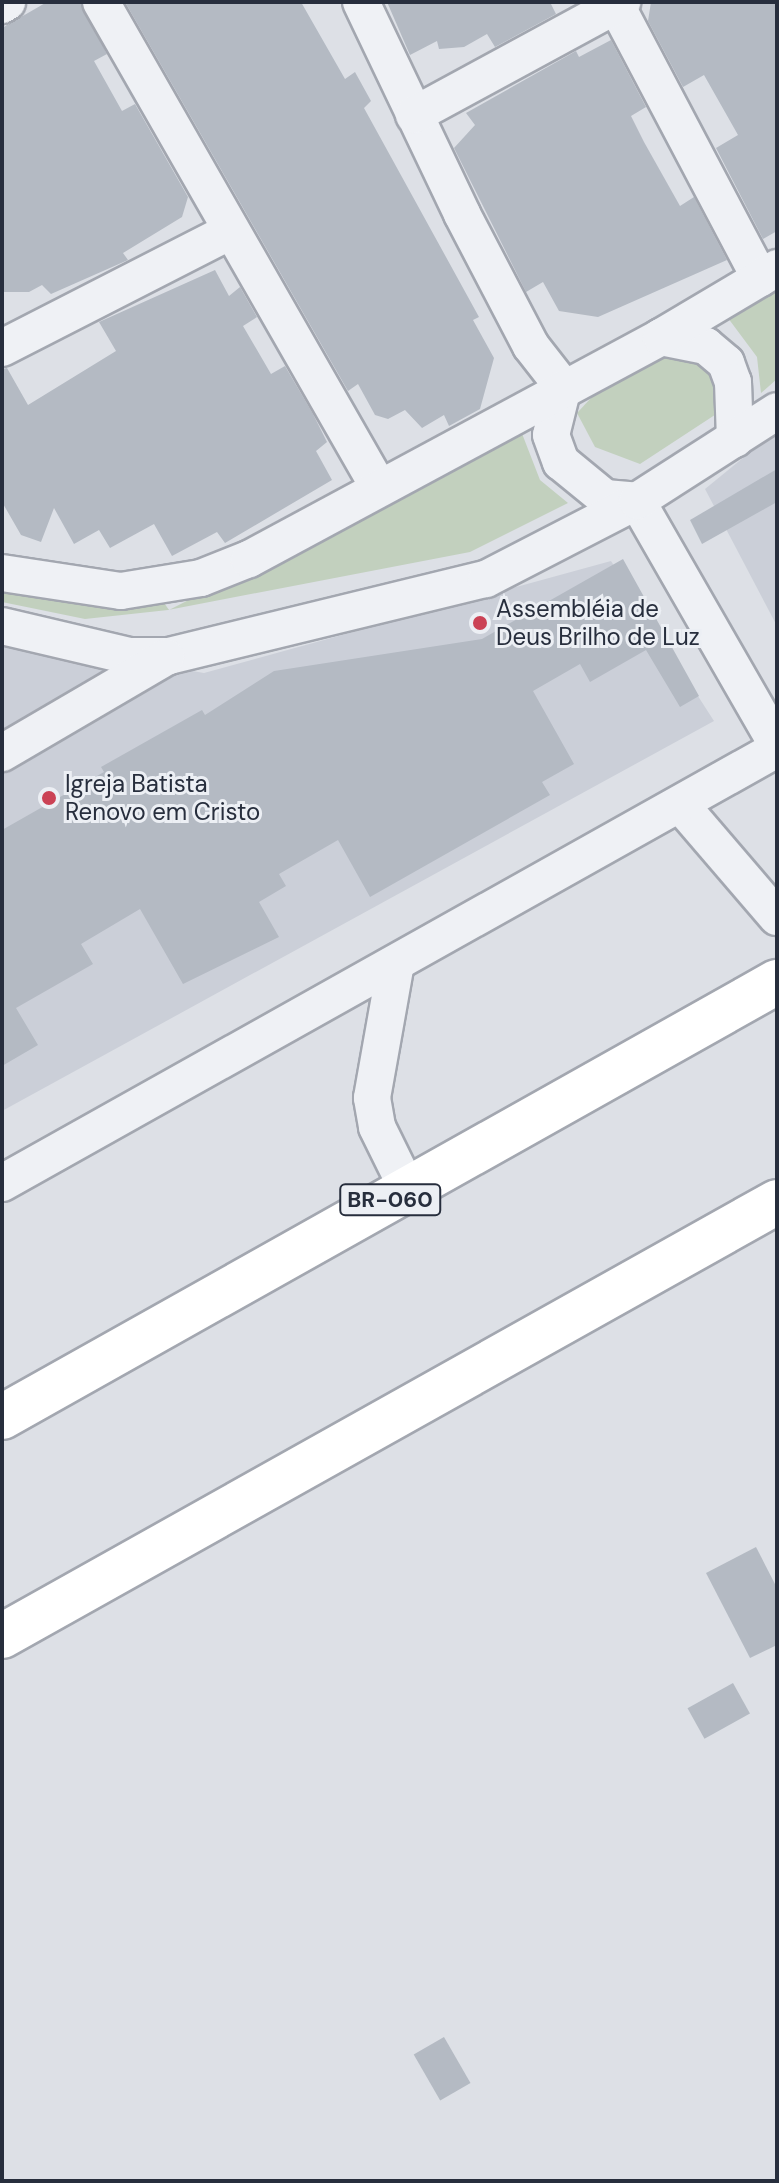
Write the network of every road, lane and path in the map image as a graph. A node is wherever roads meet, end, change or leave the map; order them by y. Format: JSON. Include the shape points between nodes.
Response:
{"nodes":[{"id":1,"x":101,"y":2,"type":"edge"},
{"id":2,"x":361,"y":2,"type":"edge"},
{"id":3,"x":619,"y":4,"type":"edge"},
{"id":4,"x":414,"y":115,"type":"junction"},
{"id":5,"x":231,"y":231,"type":"junction"},
{"id":6,"x":768,"y":273,"type":"edge"},
{"id":7,"x":661,"y":337,"type":"junction"},
{"id":8,"x":2,"y":348,"type":"edge"},
{"id":9,"x":563,"y":387,"type":"junction"},
{"id":10,"x":777,"y":411,"type":"edge"},
{"id":11,"x":735,"y":439,"type":"junction"},
{"id":12,"x":378,"y":486,"type":"junction"},
{"id":13,"x":637,"y":501,"type":"junction"},
{"id":14,"x":2,"y":573,"type":"edge"},
{"id":15,"x":2,"y":626,"type":"edge"},
{"id":16,"x":169,"y":656,"type":"junction"},
{"id":17,"x":777,"y":746,"type":"edge"},
{"id":18,"x":2,"y":753,"type":"edge"},
{"id":19,"x":680,"y":804,"type":"junction"},
{"id":20,"x":777,"y":917,"type":"edge"},
{"id":21,"x":396,"y":963,"type":"junction"},
{"id":22,"x":777,"y":982,"type":"edge"},
{"id":23,"x":2,"y":1183,"type":"edge"},
{"id":24,"x":408,"y":1190,"type":"junction"},
{"id":25,"x":777,"y":1202,"type":"edge"},
{"id":26,"x":5,"y":1409,"type":"edge"},
{"id":27,"x":2,"y":1636,"type":"edge"}],
"edges":[{"from":1,"to":5,"type":"street"},
{"from":2,"to":4,"type":"street"},
{"from":3,"to":4,"type":"street"},
{"from":3,"to":6,"type":"street"},
{"from":4,"to":9,"type":"street","via":[[531,346]]},
{"from":5,"to":8,"type":"street"},
{"from":5,"to":12,"type":"street"},
{"from":6,"to":7,"type":"street"},
{"from":7,"to":9,"type":"street"},
{"from":7,"to":11,"type":"street","via":[[706,346],[726,363],[733,382]]},
{"from":9,"to":12,"type":"street"},
{"from":9,"to":13,"type":"street","via":[[551,435],[561,462],[605,498]]},
{"from":10,"to":11,"type":"street"},
{"from":11,"to":13,"type":"street"},
{"from":12,"to":14,"type":"street","via":[[249,559],[201,578],[121,591]]},
{"from":13,"to":16,"type":"street","via":[[486,579]]},
{"from":13,"to":17,"type":"street"},
{"from":15,"to":16,"type":"street","via":[[130,656]]},
{"from":16,"to":18,"type":"street"},
{"from":17,"to":19,"type":"street"},
{"from":19,"to":20,"type":"street"},
{"from":19,"to":21,"type":"street"},
{"from":21,"to":23,"type":"street"},
{"from":21,"to":24,"type":"street","via":[[372,1098],[377,1127]]},
{"from":22,"to":24,"type":"highway","number":"BR-060"},
{"from":24,"to":26,"type":"highway","number":"BR-060"},
{"from":25,"to":27,"type":"highway"}]}
